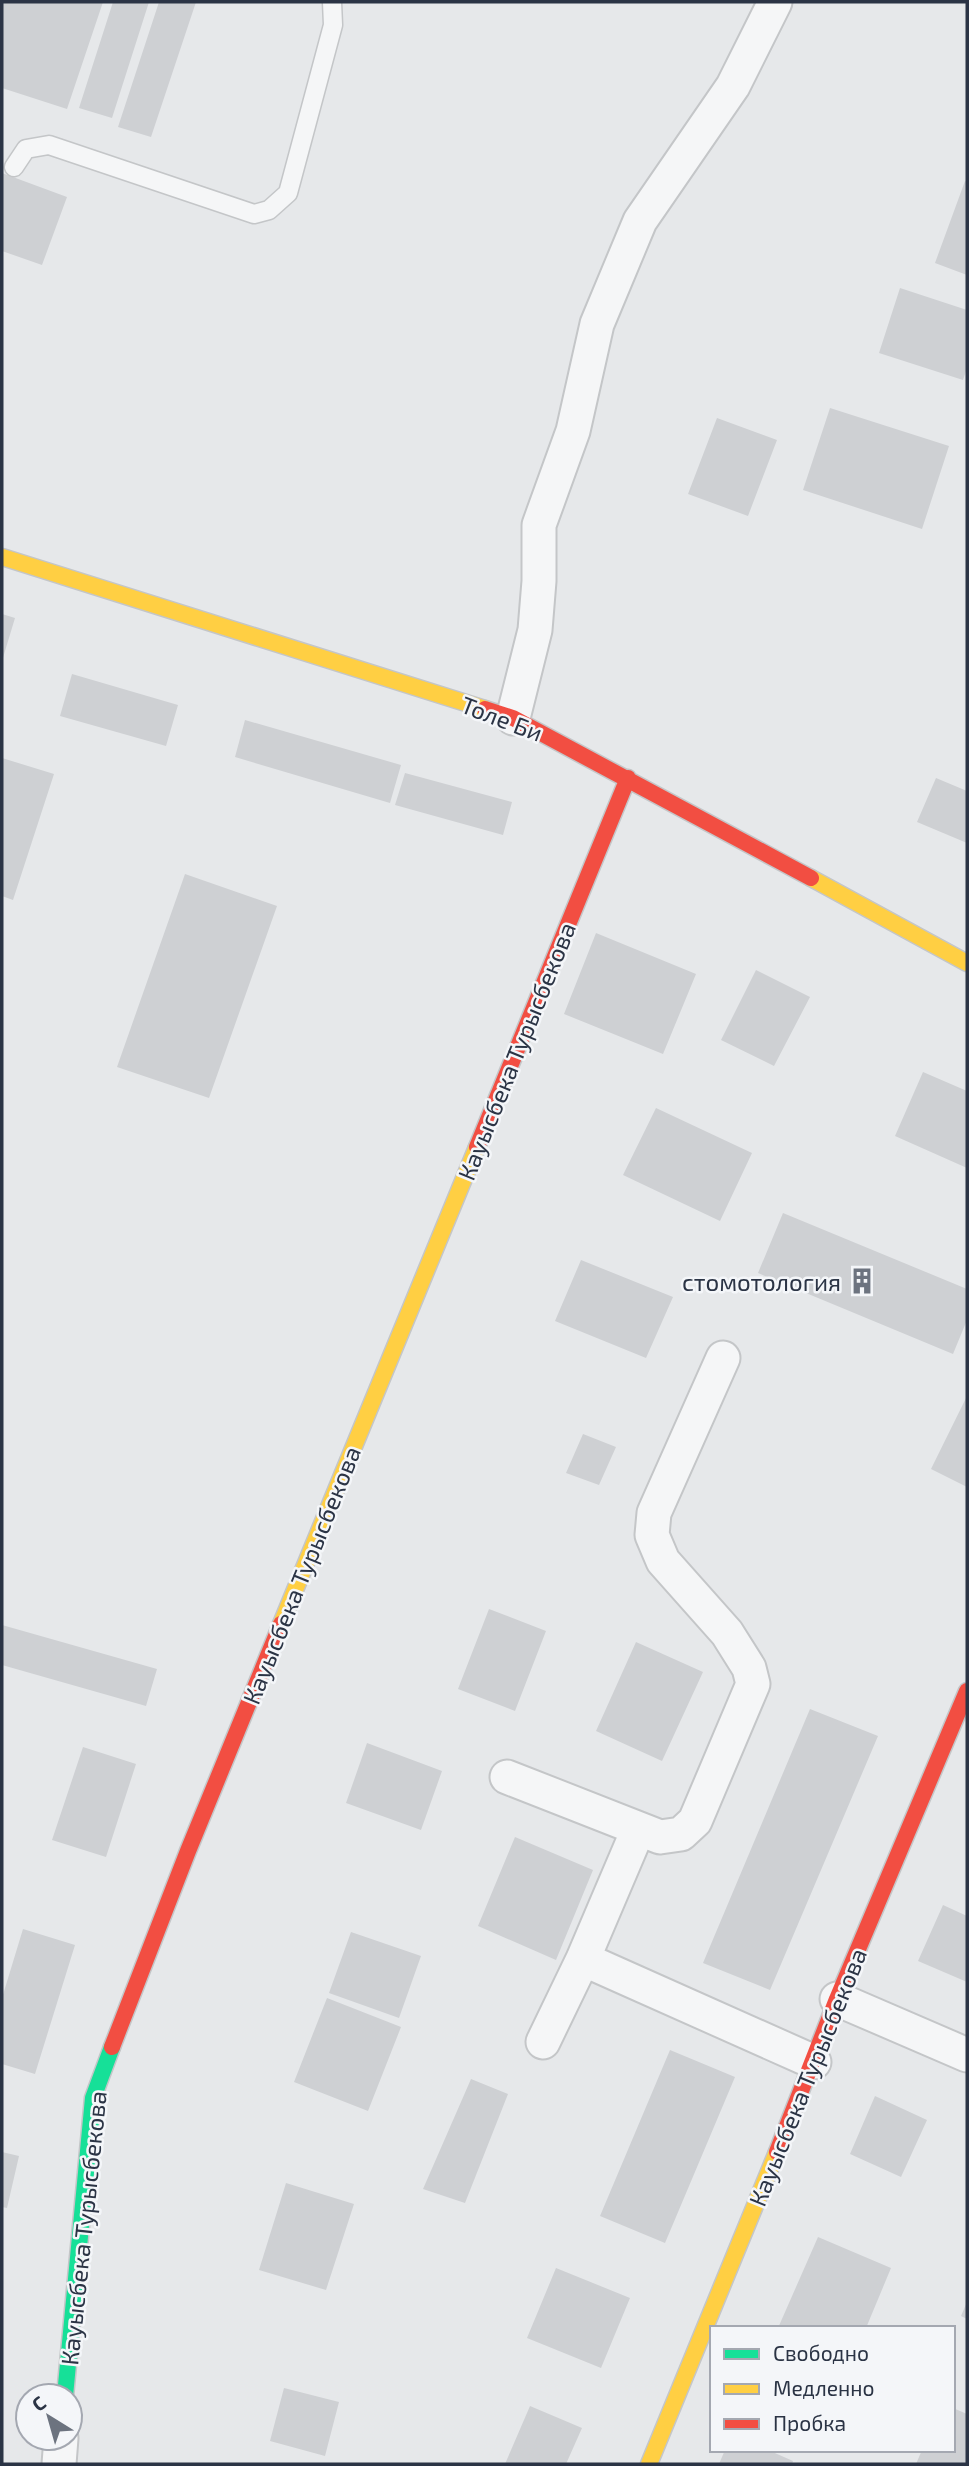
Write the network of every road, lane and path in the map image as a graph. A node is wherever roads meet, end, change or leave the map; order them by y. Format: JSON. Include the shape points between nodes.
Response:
{"nodes":[{"id":1,"x":332,"y":2,"type":"edge"},
{"id":2,"x":775,"y":2,"type":"edge"},
{"id":3,"x":13,"y":167,"type":"dead end"},
{"id":4,"x":2,"y":557,"type":"edge"},
{"id":5,"x":513,"y":718,"type":"junction"},
{"id":6,"x":628,"y":778,"type":"junction"},
{"id":7,"x":967,"y":963,"type":"edge"},
{"id":8,"x":723,"y":1358,"type":"dead end"},
{"id":9,"x":967,"y":1690,"type":"edge"},
{"id":10,"x":507,"y":1777,"type":"dead end"},
{"id":11,"x":638,"y":1830,"type":"junction"},
{"id":12,"x":583,"y":1959,"type":"junction"},
{"id":13,"x":837,"y":1999,"type":"junction"},
{"id":14,"x":543,"y":2042,"type":"dead end"},
{"id":15,"x":967,"y":2055,"type":"edge"},
{"id":16,"x":814,"y":2062,"type":"junction"},
{"id":17,"x":66,"y":2382,"type":"edge"},
{"id":18,"x":649,"y":2464,"type":"edge"}],
"edges":[{"from":1,"to":3,"type":"lane","via":[[333,25],[288,193],[268,210],[254,214],[49,145],[26,149]]},
{"from":2,"to":5,"type":"street","via":[[733,86],[640,221],[597,324],[573,431],[538,525],[535,631]]},
{"from":4,"to":5,"type":"street","name":"Толе Би"},
{"from":5,"to":6,"type":"street","name":"Толе Би"},
{"from":6,"to":7,"type":"street","name":"Толе Би"},
{"from":6,"to":17,"type":"street","name":"Кауысбека Турысбекова","via":[[188,1851],[93,2098]]},
{"from":8,"to":11,"type":"street","via":[[654,1513],[652,1535],[663,1560],[738,1649],[753,1684],[695,1821],[681,1834],[660,1837]]},
{"from":9,"to":13,"type":"street","name":"Кауысбека Турысбекова"},
{"from":10,"to":11,"type":"street"},
{"from":11,"to":12,"type":"street"},
{"from":12,"to":14,"type":"street"},
{"from":12,"to":16,"type":"street"},
{"from":13,"to":15,"type":"street"},
{"from":13,"to":16,"type":"street","name":"Кауысбека Турысбекова"},
{"from":16,"to":18,"type":"street","name":"Кауысбека Турысбекова"}]}
